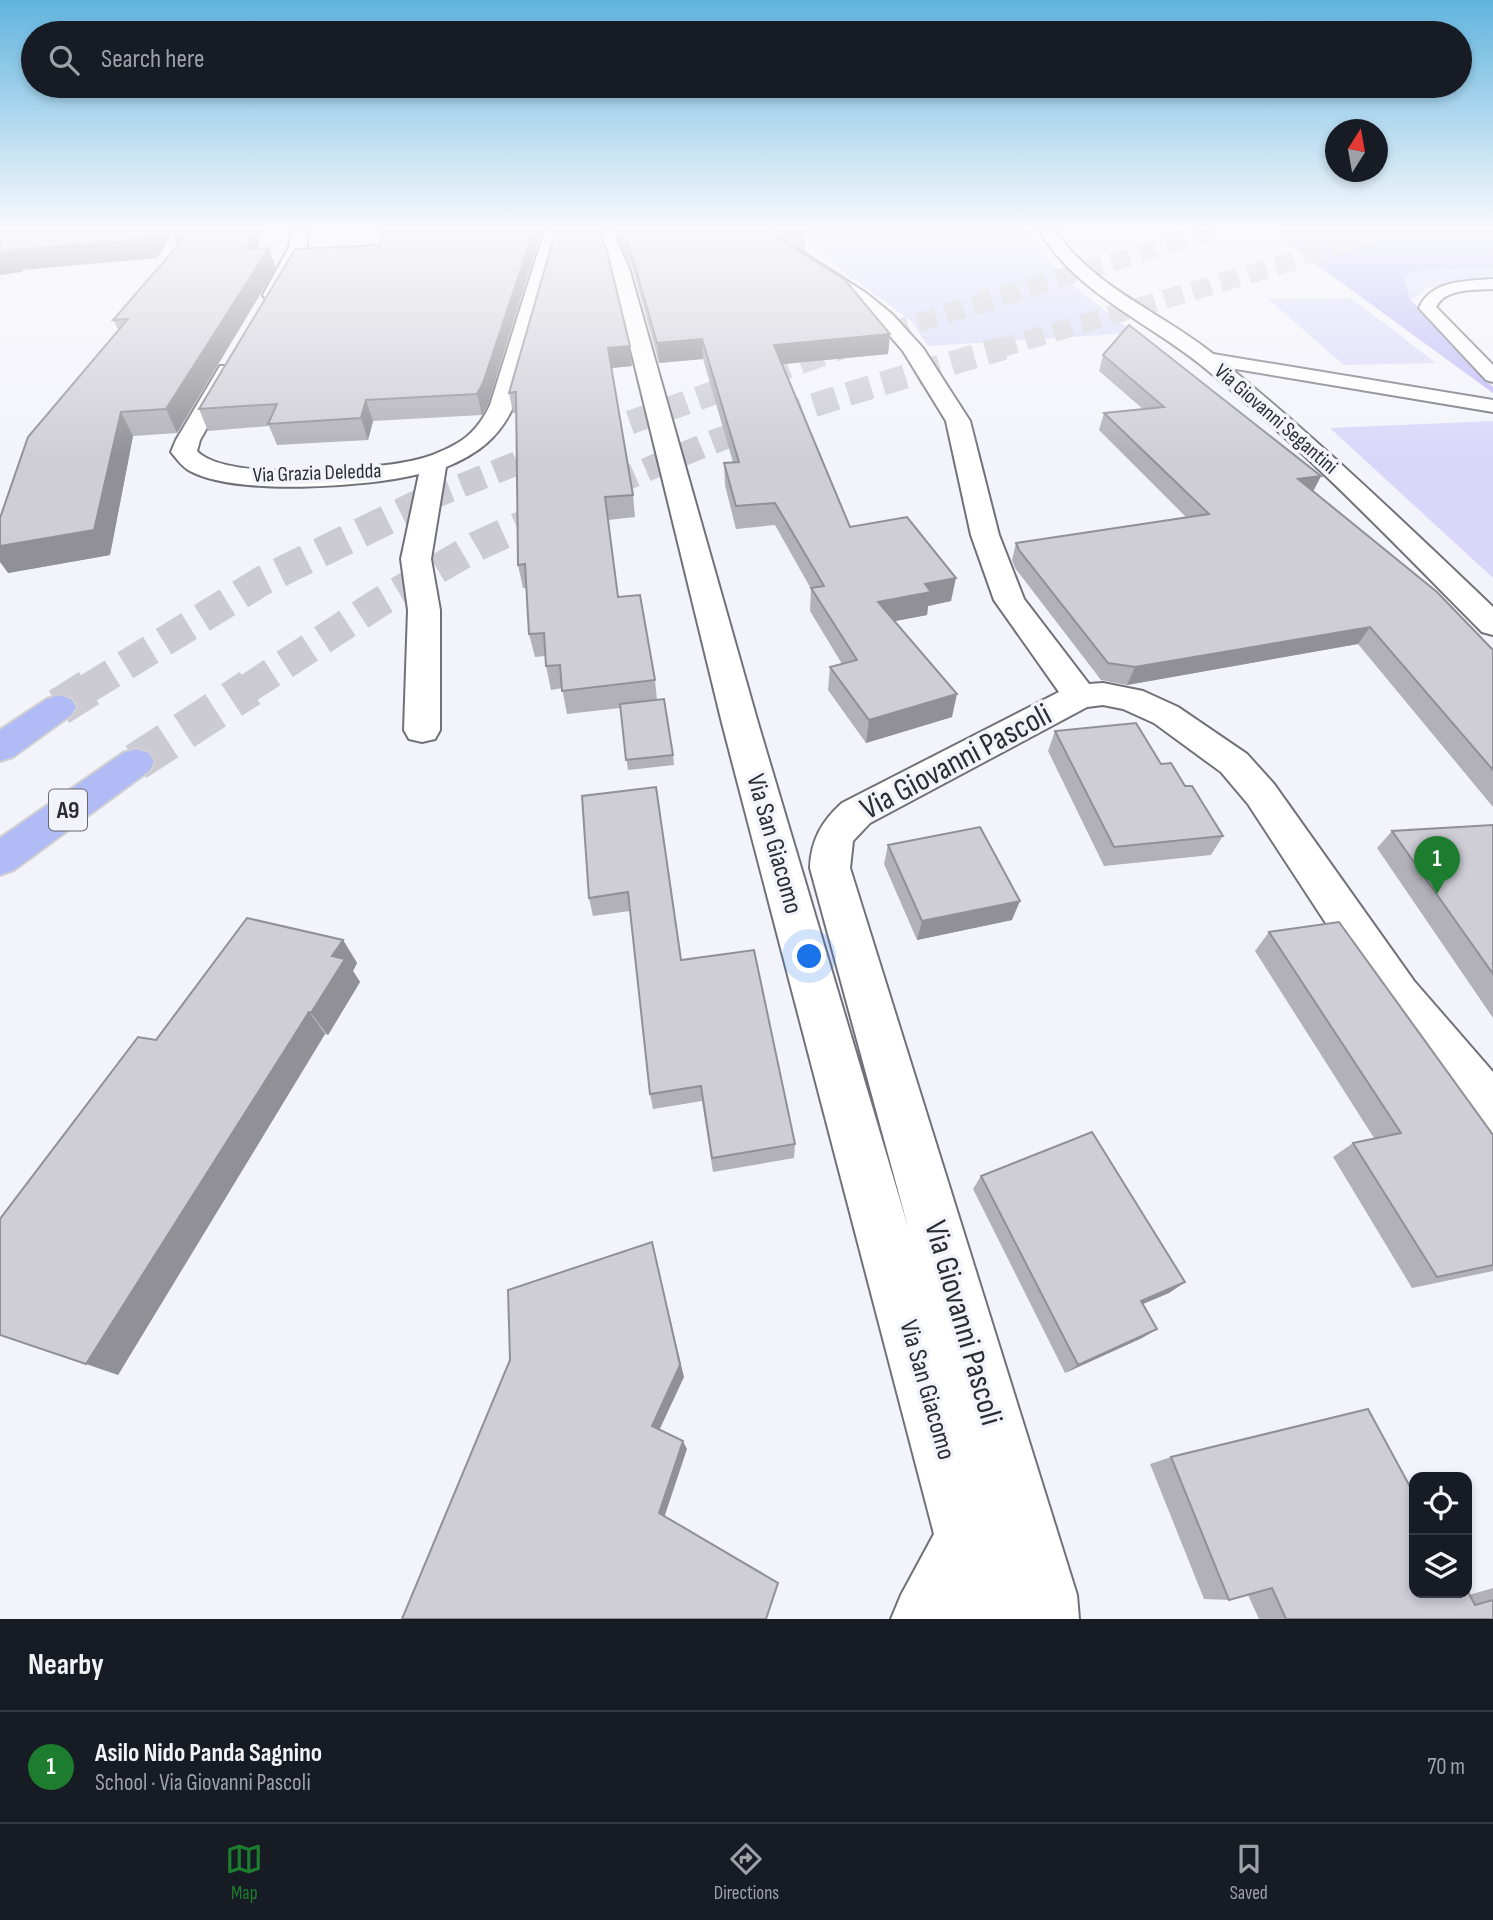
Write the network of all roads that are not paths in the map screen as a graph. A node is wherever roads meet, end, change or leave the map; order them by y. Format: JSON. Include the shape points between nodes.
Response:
{"nodes":[{"id":1,"x":530,"y":306,"type":"edge"},
{"id":2,"x":630,"y":306,"type":"edge"},
{"id":3,"x":870,"y":306,"type":"edge"},
{"id":4,"x":1128,"y":306,"type":"edge"},
{"id":5,"x":1427,"y":306,"type":"edge"},
{"id":6,"x":237,"y":356,"type":"edge"},
{"id":7,"x":1207,"y":359,"type":"junction"},
{"id":8,"x":1493,"y":376,"type":"edge"},
{"id":9,"x":1493,"y":406,"type":"edge"},
{"id":10,"x":434,"y":462,"type":"junction"},
{"id":11,"x":1493,"y":625,"type":"edge"},
{"id":12,"x":1080,"y":696,"type":"junction"},
{"id":13,"x":59,"y":707,"type":"tunnel mouth"},
{"id":14,"x":422,"y":730,"type":"dead end"},
{"id":15,"x":0,"y":748,"type":"edge"},
{"id":16,"x":136,"y":762,"type":"tunnel mouth"},
{"id":17,"x":0,"y":859,"type":"edge"},
{"id":18,"x":1493,"y":1111,"type":"edge"},
{"id":19,"x":968,"y":1538,"type":"junction"},
{"id":20,"x":925,"y":1619,"type":"edge"},
{"id":21,"x":995,"y":1619,"type":"edge"},
{"id":22,"x":1045,"y":1619,"type":"edge"}],
"edges":[{"from":1,"to":10,"type":"street","name":"Via Grazia Deledda","via":[[496,420],[477,441]]},
{"from":2,"to":19,"type":"street","name":"Via San Giacomo","via":[[740,723]]},
{"from":3,"to":12,"type":"street","via":[[912,348],[958,421],[985,535],[1009,600]]},
{"from":4,"to":7,"type":"street","name":"Via Giovanni Segantini"},
{"from":5,"to":8,"type":"lane"},
{"from":6,"to":10,"type":"street","name":"Via Grazia Deledda","via":[[188,440],[184,452],[191,462],[234,475],[284,476],[382,472]]},
{"from":7,"to":9,"type":"lane"},
{"from":7,"to":11,"type":"street","name":"Via Giovanni Segantini","via":[[1345,478]]},
{"from":10,"to":14,"type":"street","via":[[416,559],[424,610]]},
{"from":12,"to":18,"type":"street","name":"Via Giovanni Pascoli","via":[[1131,699],[1166,715],[1234,763],[1261,794],[1398,995]]},
{"from":12,"to":22,"type":"street","name":"Via Giovanni Pascoli","via":[[856,813],[837,830],[830,847],[830,868],[1043,1595]]},
{"from":13,"to":15,"type":"highway"},
{"from":16,"to":17,"type":"highway","number":"A9"},
{"from":19,"to":20,"type":"street"},
{"from":19,"to":21,"type":"street","name":"Via San Giacomo"}]}
